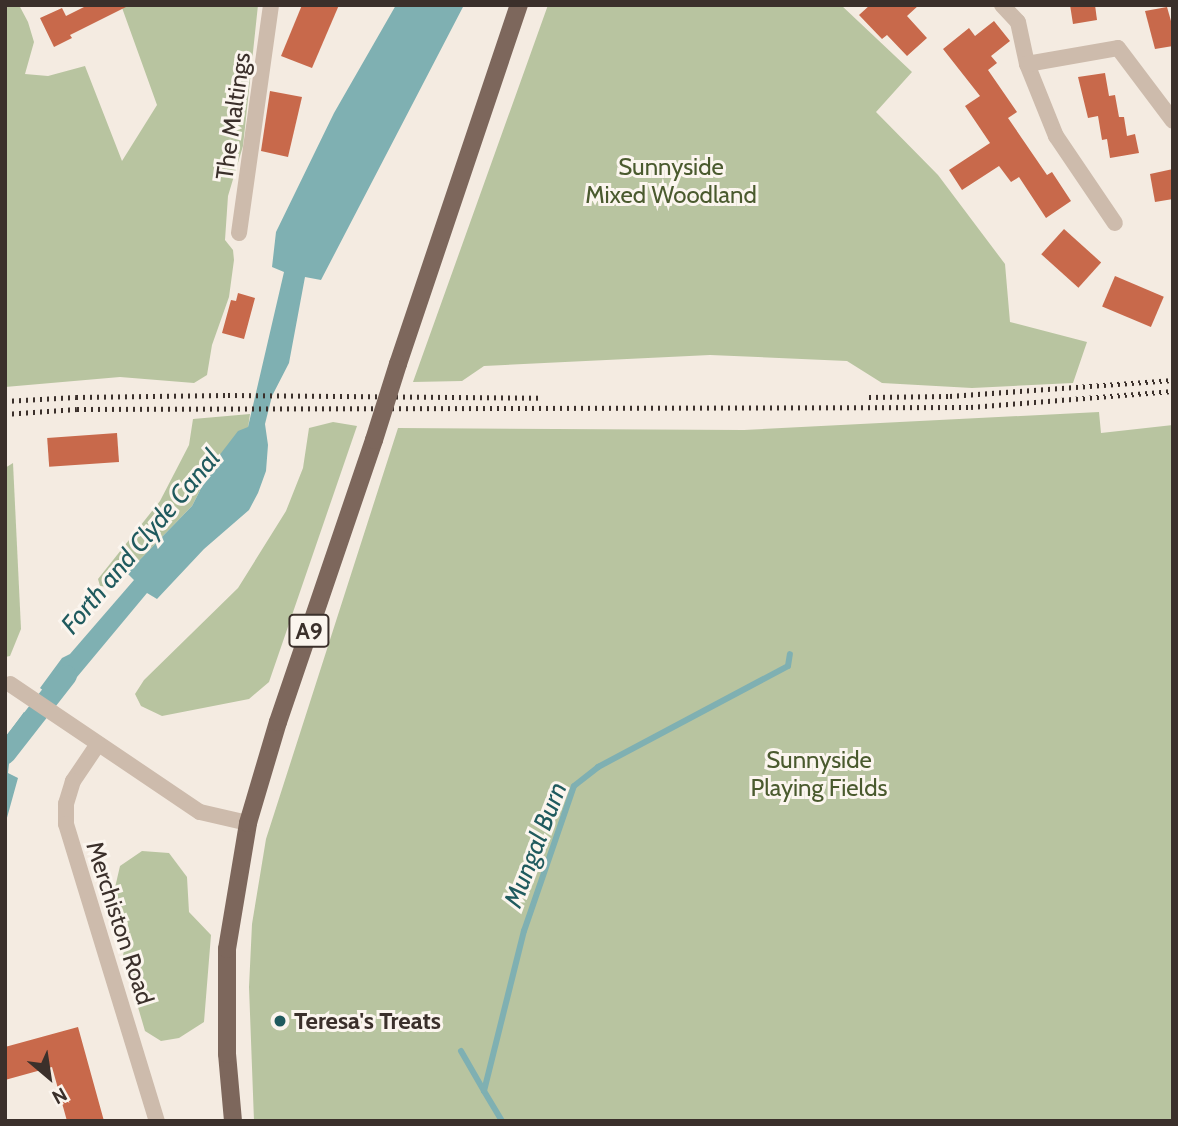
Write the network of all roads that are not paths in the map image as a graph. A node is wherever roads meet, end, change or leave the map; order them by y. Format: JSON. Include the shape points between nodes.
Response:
{"nodes":[{"id":1,"x":271,"y":5,"type":"edge"},
{"id":2,"x":519,"y":5,"type":"edge"},
{"id":3,"x":1002,"y":5,"type":"edge"},
{"id":4,"x":1027,"y":64,"type":"junction"},
{"id":5,"x":1173,"y":121,"type":"edge"},
{"id":6,"x":1115,"y":223,"type":"dead end"},
{"id":7,"x":239,"y":233,"type":"dead end"},
{"id":8,"x":10,"y":684,"type":"dead end"},
{"id":9,"x":98,"y":744,"type":"junction"},
{"id":10,"x":248,"y":823,"type":"junction"},
{"id":11,"x":157,"y":1121,"type":"edge"},
{"id":12,"x":233,"y":1121,"type":"edge"}],
"edges":[{"from":1,"to":7,"type":"street","name":"The Maltings"},
{"from":2,"to":10,"type":"main road","number":"A9","bridge":true},
{"from":3,"to":4,"type":"street","via":[[1018,22]]},
{"from":4,"to":5,"type":"street","via":[[1118,48]]},
{"from":4,"to":6,"type":"street","via":[[1056,136]]},
{"from":8,"to":9,"type":"street"},
{"from":9,"to":10,"type":"street","via":[[200,812]]},
{"from":9,"to":11,"type":"street","name":"Merchiston Road","via":[[73,781],[66,824]]},
{"from":10,"to":12,"type":"main road","number":"A9","via":[[228,950],[227,1054]]}]}
